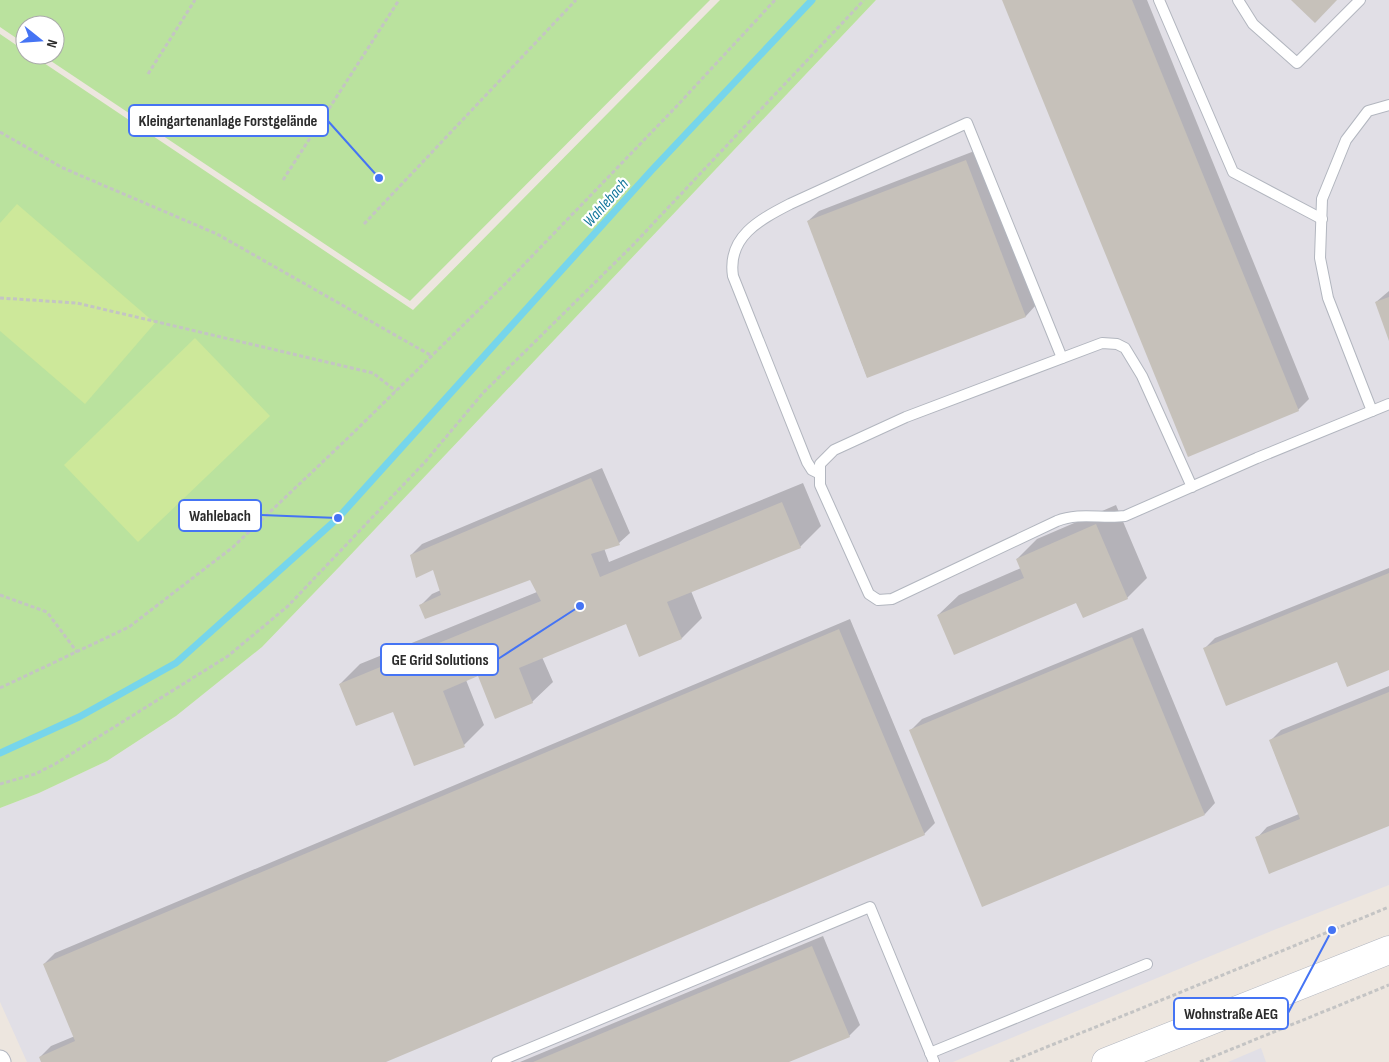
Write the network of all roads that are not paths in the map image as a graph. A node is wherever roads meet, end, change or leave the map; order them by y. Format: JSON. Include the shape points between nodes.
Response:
{"nodes":[{"id":1,"x":1159,"y":0,"type":"edge"},
{"id":2,"x":1238,"y":0,"type":"edge"},
{"id":3,"x":1360,"y":0,"type":"edge"},
{"id":4,"x":1389,"y":105,"type":"edge"},
{"id":5,"x":1322,"y":219,"type":"junction"},
{"id":6,"x":1062,"y":358,"type":"junction"},
{"id":7,"x":1389,"y":404,"type":"edge"},
{"id":8,"x":1372,"y":411,"type":"junction"},
{"id":9,"x":820,"y":474,"type":"junction"},
{"id":10,"x":1192,"y":487,"type":"junction"},
{"id":11,"x":1389,"y":950,"type":"edge"},
{"id":12,"x":1147,"y":964,"type":"dead end"},
{"id":13,"x":932,"y":1058,"type":"edge"},
{"id":14,"x":497,"y":1062,"type":"edge"},
{"id":15,"x":1106,"y":1062,"type":"edge"}],
"edges":[{"from":1,"to":5,"type":"lane","via":[[1233,172]]},
{"from":2,"to":3,"type":"lane","via":[[1253,24],[1297,63]]},
{"from":4,"to":5,"type":"lane","via":[[1368,111],[1346,140],[1322,199]]},
{"from":5,"to":8,"type":"lane","via":[[1320,258],[1328,298]]},
{"from":6,"to":9,"type":"lane","via":[[906,417],[834,450],[820,464]]},
{"from":6,"to":9,"type":"lane","via":[[967,123],[790,204],[768,215],[743,235],[731,264],[807,462]]},
{"from":6,"to":10,"type":"lane","via":[[1102,343],[1126,348]]},
{"from":7,"to":8,"type":"lane"},
{"from":8,"to":10,"type":"lane"},
{"from":9,"to":10,"type":"lane","via":[[820,485],[869,594],[878,600],[892,599],[909,592],[1070,516],[1125,516]]},
{"from":11,"to":15,"type":"main road"},
{"from":12,"to":13,"type":"lane"},
{"from":13,"to":14,"type":"lane","via":[[870,906]]}]}
